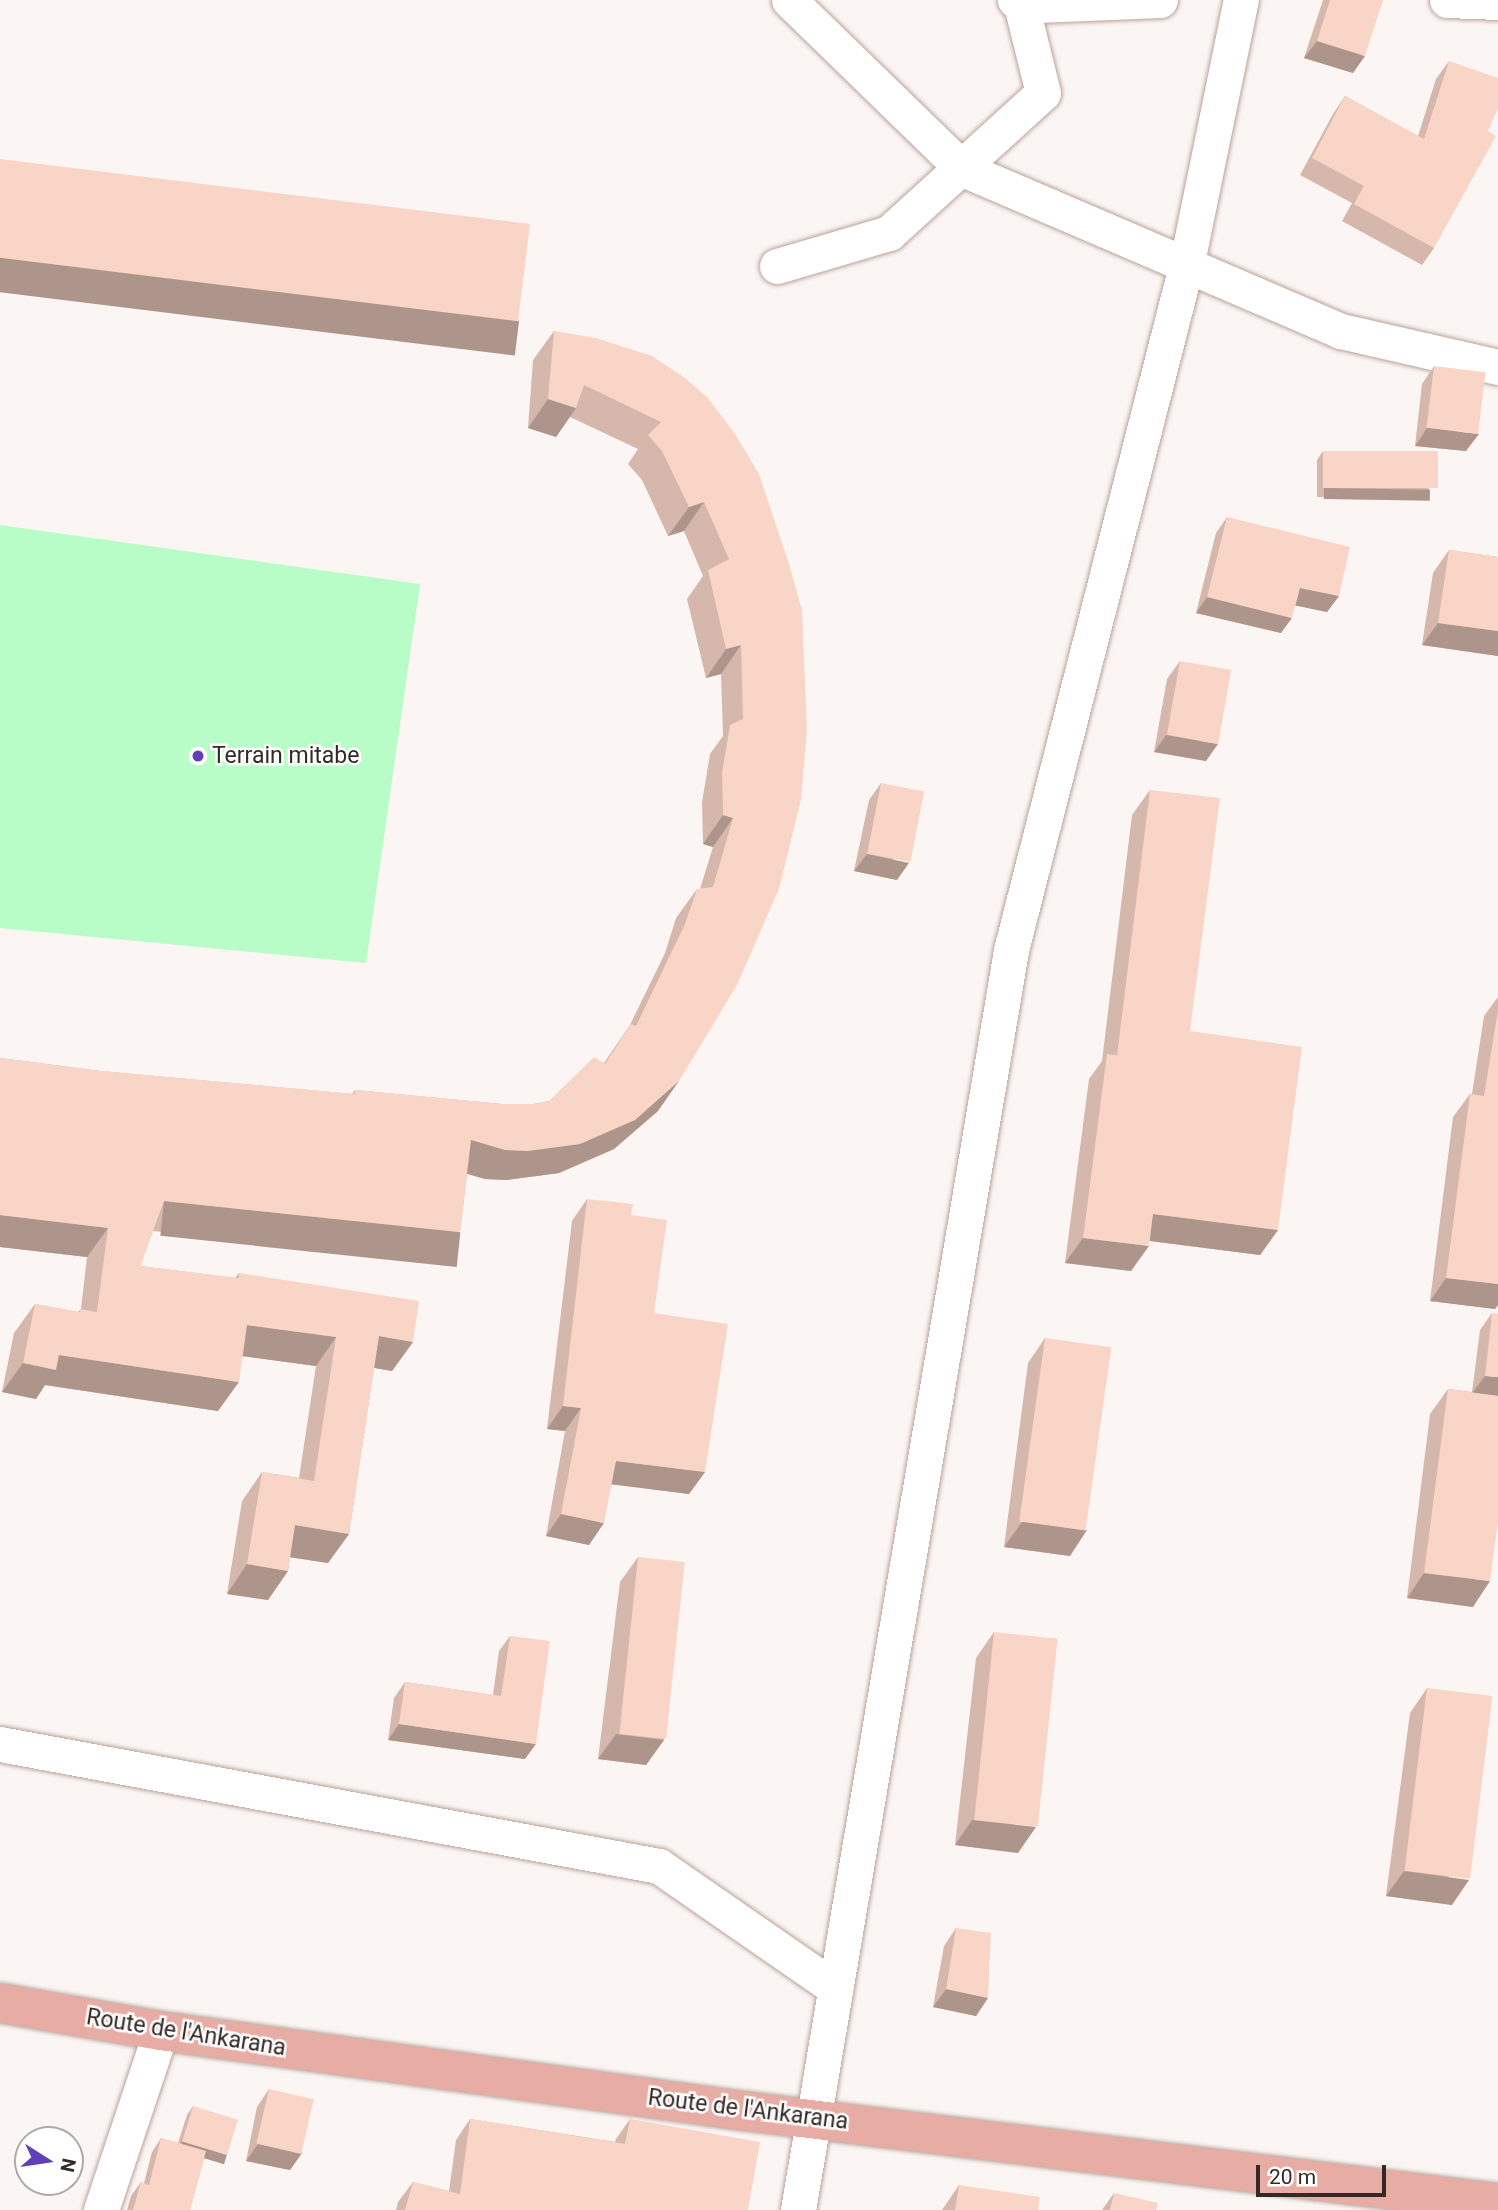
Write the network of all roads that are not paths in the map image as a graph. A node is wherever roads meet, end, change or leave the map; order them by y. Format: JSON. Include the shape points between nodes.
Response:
{"nodes":[{"id":1,"x":789,"y":0,"type":"edge"},
{"id":2,"x":1019,"y":0,"type":"edge"},
{"id":3,"x":1160,"y":0,"type":"edge"},
{"id":4,"x":1241,"y":0,"type":"edge"},
{"id":5,"x":1447,"y":0,"type":"edge"},
{"id":6,"x":1498,"y":2,"type":"edge"},
{"id":7,"x":963,"y":169,"type":"junction"},
{"id":8,"x":1187,"y":262,"type":"junction"},
{"id":9,"x":777,"y":266,"type":"dead end"},
{"id":10,"x":1498,"y":367,"type":"edge"},
{"id":11,"x":0,"y":1744,"type":"edge"},
{"id":12,"x":835,"y":1988,"type":"junction"},
{"id":13,"x":0,"y":2003,"type":"edge"},
{"id":14,"x":161,"y":2031,"type":"junction"},
{"id":15,"x":811,"y":2119,"type":"junction"},
{"id":16,"x":1498,"y":2203,"type":"edge"},
{"id":17,"x":101,"y":2210,"type":"edge"},
{"id":18,"x":798,"y":2210,"type":"edge"}],
"edges":[{"from":1,"to":7,"type":"street"},
{"from":2,"to":3,"type":"street","via":[[1037,5]]},
{"from":2,"to":7,"type":"street","via":[[1042,93]]},
{"from":4,"to":8,"type":"street"},
{"from":5,"to":6,"type":"street"},
{"from":7,"to":8,"type":"street"},
{"from":7,"to":9,"type":"street","via":[[889,233]]},
{"from":8,"to":10,"type":"street","via":[[1341,331]]},
{"from":8,"to":12,"type":"street","via":[[1011,950]]},
{"from":11,"to":12,"type":"street","via":[[659,1866]]},
{"from":12,"to":15,"type":"street"},
{"from":13,"to":14,"type":"main road","name":"Route de l'Ankarana"},
{"from":14,"to":15,"type":"main road","name":"Route de l'Ankarana"},
{"from":14,"to":17,"type":"street"},
{"from":15,"to":16,"type":"main road","name":"Route de l'Ankarana"},
{"from":15,"to":18,"type":"street"}]}
